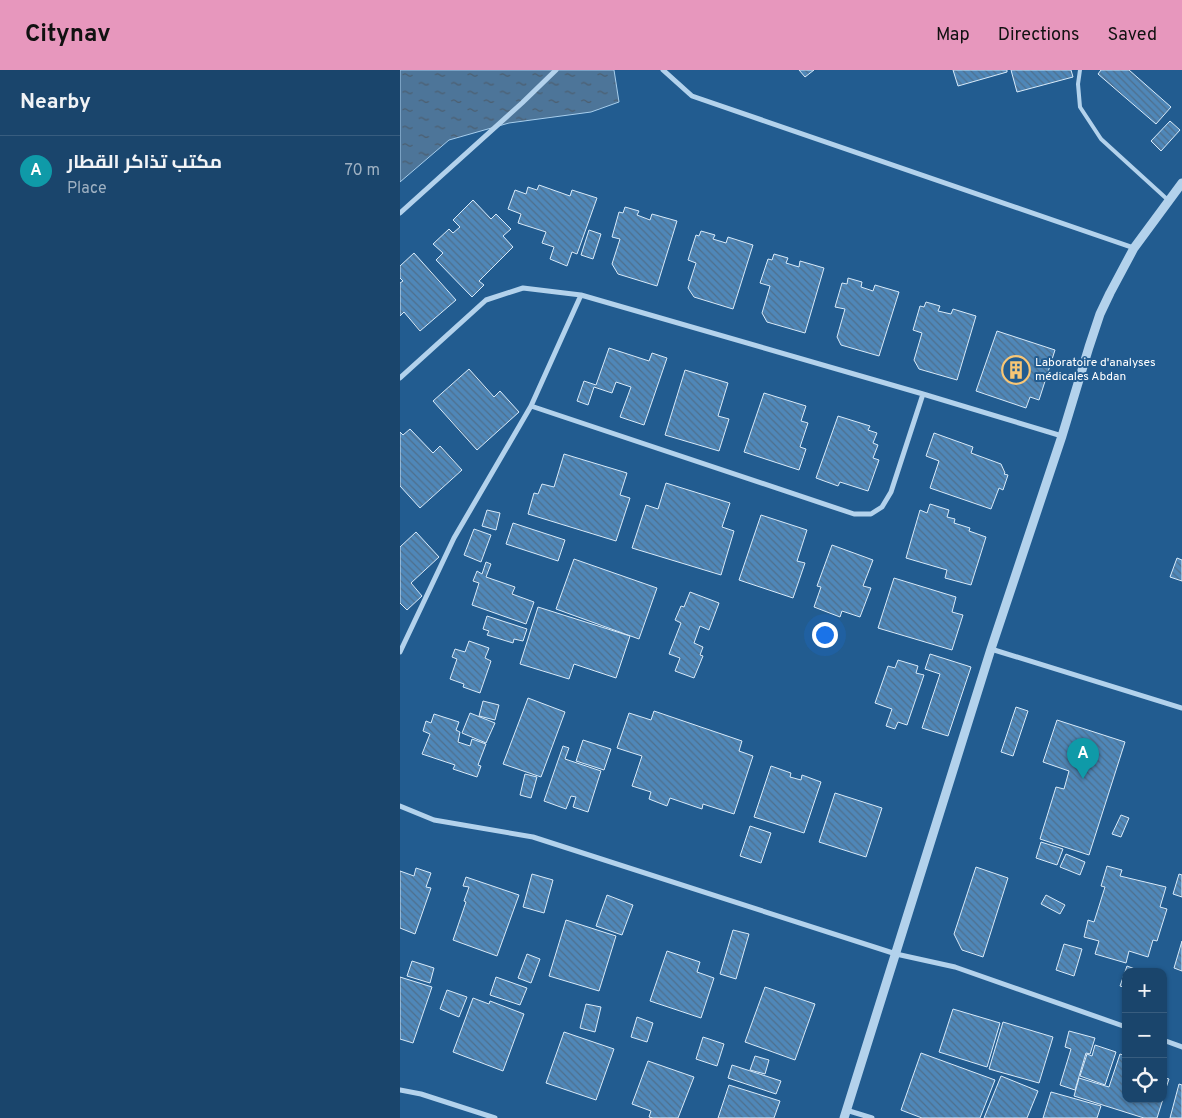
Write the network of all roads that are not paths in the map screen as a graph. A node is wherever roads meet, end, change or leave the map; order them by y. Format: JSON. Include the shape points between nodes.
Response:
{"nodes":[{"id":1,"x":556,"y":70,"type":"edge"},
{"id":2,"x":663,"y":70,"type":"edge"},
{"id":3,"x":1080,"y":70,"type":"edge"},
{"id":4,"x":1182,"y":184,"type":"edge"},
{"id":5,"x":1168,"y":200,"type":"junction"},
{"id":6,"x":400,"y":213,"type":"edge"},
{"id":7,"x":1134,"y":248,"type":"junction"},
{"id":8,"x":581,"y":295,"type":"junction"},
{"id":9,"x":400,"y":378,"type":"edge"},
{"id":10,"x":923,"y":394,"type":"junction"},
{"id":11,"x":531,"y":406,"type":"junction"},
{"id":12,"x":1062,"y":436,"type":"junction"},
{"id":13,"x":991,"y":649,"type":"junction"},
{"id":14,"x":400,"y":652,"type":"edge"},
{"id":15,"x":1182,"y":708,"type":"edge"},
{"id":16,"x":400,"y":806,"type":"edge"},
{"id":17,"x":896,"y":954,"type":"junction"},
{"id":18,"x":1122,"y":1026,"type":"edge"},
{"id":19,"x":1167,"y":1041,"type":"edge"},
{"id":20,"x":1182,"y":1047,"type":"edge"},
{"id":21,"x":400,"y":1090,"type":"edge"},
{"id":22,"x":845,"y":1114,"type":"edge"},
{"id":23,"x":495,"y":1118,"type":"edge"},
{"id":24,"x":872,"y":1118,"type":"edge"}],
"edges":[{"from":1,"to":6,"type":"street"},
{"from":2,"to":7,"type":"street","via":[[692,96]]},
{"from":3,"to":5,"type":"lane","via":[[1080,108],[1101,139]]},
{"from":4,"to":5,"type":"street"},
{"from":5,"to":7,"type":"street"},
{"from":7,"to":12,"type":"street","via":[[1110,293],[1089,347]]},
{"from":8,"to":9,"type":"street","via":[[523,288],[486,300]]},
{"from":8,"to":10,"type":"street"},
{"from":8,"to":11,"type":"street"},
{"from":10,"to":11,"type":"street","via":[[891,492],[882,507],[871,514],[854,514]]},
{"from":10,"to":12,"type":"street"},
{"from":11,"to":14,"type":"street","via":[[454,538]]},
{"from":12,"to":13,"type":"street"},
{"from":13,"to":15,"type":"street"},
{"from":13,"to":17,"type":"street"},
{"from":16,"to":17,"type":"street","via":[[434,820],[533,837]]},
{"from":17,"to":18,"type":"street","via":[[955,967]]},
{"from":17,"to":22,"type":"street"},
{"from":19,"to":20,"type":"street"},
{"from":21,"to":23,"type":"street"},
{"from":22,"to":24,"type":"street"}]}
